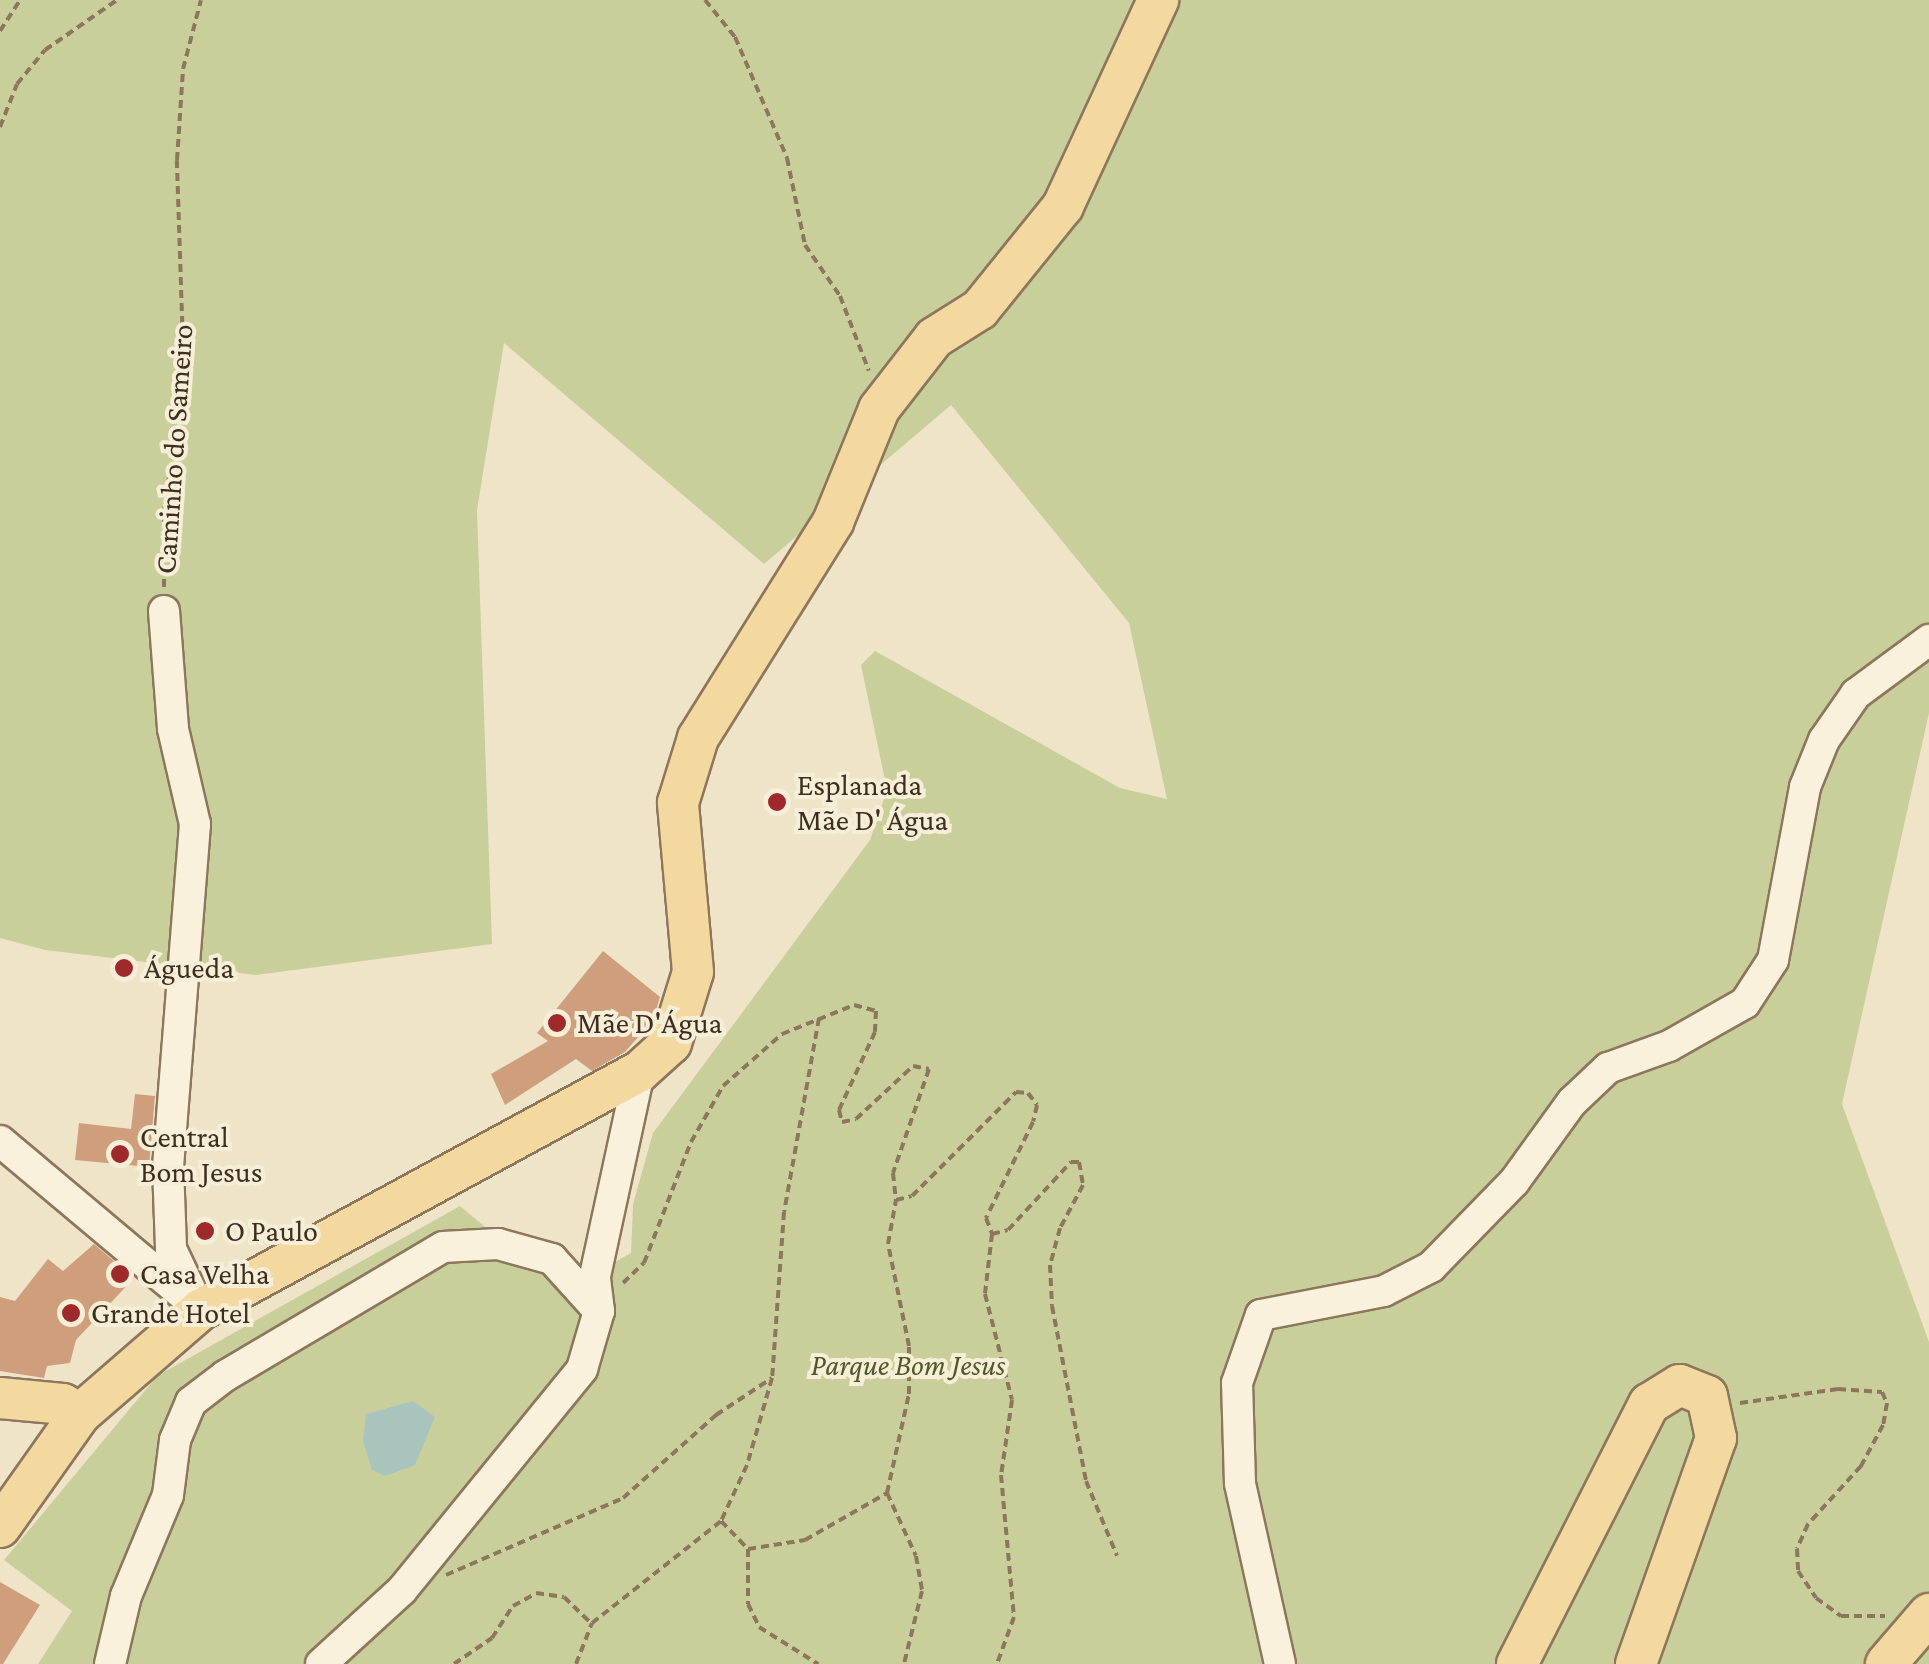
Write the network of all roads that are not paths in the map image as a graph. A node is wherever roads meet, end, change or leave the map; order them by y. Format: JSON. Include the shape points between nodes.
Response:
{"nodes":[{"id":1,"x":1158,"y":0,"type":"edge"},
{"id":2,"x":164,"y":612,"type":"road end"},
{"id":3,"x":1929,"y":640,"type":"edge"},
{"id":4,"x":639,"y":1072,"type":"junction"},
{"id":5,"x":0,"y":1141,"type":"edge"},
{"id":6,"x":200,"y":1310,"type":"junction"},
{"id":7,"x":599,"y":1311,"type":"junction"},
{"id":8,"x":0,"y":1398,"type":"edge"},
{"id":9,"x":80,"y":1414,"type":"junction"},
{"id":10,"x":0,"y":1527,"type":"edge"},
{"id":11,"x":1912,"y":1615,"type":"edge"},
{"id":12,"x":110,"y":1664,"type":"edge"},
{"id":13,"x":320,"y":1664,"type":"edge"},
{"id":14,"x":1280,"y":1664,"type":"edge"},
{"id":15,"x":1517,"y":1664,"type":"edge"},
{"id":16,"x":1636,"y":1664,"type":"edge"},
{"id":17,"x":1886,"y":1664,"type":"edge"}],
"edges":[{"from":1,"to":4,"type":"main road","via":[[1063,206],[980,309],[934,338],[879,410],[833,522],[686,766],[678,803],[693,972],[678,1029]]},
{"from":2,"to":6,"type":"street","name":"Caminho do Sameiro","via":[[172,729],[195,824],[168,1166],[171,1249]]},
{"from":3,"to":14,"type":"street","via":[[1856,694],[1824,740],[1805,787],[1773,960],[1745,1003],[1669,1046],[1608,1068],[1572,1102],[1514,1182],[1431,1268],[1384,1292],[1261,1315],[1237,1383],[1240,1482]]},
{"from":4,"to":6,"type":"main road"},
{"from":4,"to":7,"type":"street","via":[[601,1253]]},
{"from":5,"to":6,"type":"street"},
{"from":6,"to":9,"type":"main road"},
{"from":7,"to":12,"type":"street","via":[[552,1259],[498,1244],[443,1247],[225,1376],[191,1402],[175,1440],[168,1495],[126,1596]]},
{"from":7,"to":13,"type":"street","via":[[582,1369],[551,1414],[412,1578]]},
{"from":8,"to":9,"type":"main road","via":[[63,1404]]},
{"from":9,"to":10,"type":"main road"},
{"from":11,"to":17,"type":"main road"},
{"from":15,"to":16,"type":"main road","via":[[1649,1404],[1680,1385],[1707,1396],[1716,1438]]}]}
